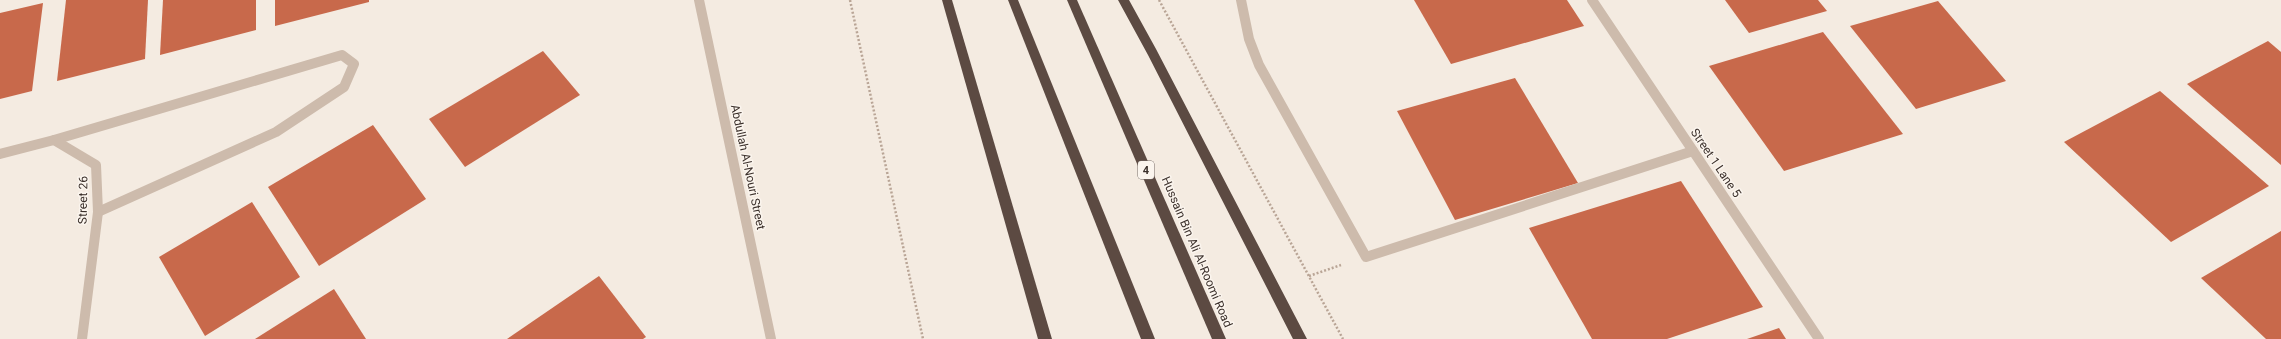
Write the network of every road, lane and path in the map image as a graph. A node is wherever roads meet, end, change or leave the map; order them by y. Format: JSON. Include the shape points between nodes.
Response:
{"nodes":[{"id":1,"x":699,"y":0,"type":"edge"},
{"id":2,"x":850,"y":0,"type":"edge"},
{"id":3,"x":947,"y":0,"type":"edge"},
{"id":4,"x":1013,"y":0,"type":"edge"},
{"id":5,"x":1072,"y":0,"type":"edge"},
{"id":6,"x":1123,"y":0,"type":"edge"},
{"id":7,"x":1159,"y":0,"type":"edge"},
{"id":8,"x":1241,"y":0,"type":"edge"},
{"id":9,"x":1592,"y":0,"type":"edge"},
{"id":10,"x":54,"y":140,"type":"junction"},
{"id":11,"x":1693,"y":152,"type":"junction"},
{"id":12,"x":0,"y":154,"type":"edge"},
{"id":13,"x":98,"y":212,"type":"junction"},
{"id":14,"x":1366,"y":257,"type":"junction"},
{"id":15,"x":1024,"y":270,"type":"junction"},
{"id":16,"x":1309,"y":276,"type":"junction"},
{"id":17,"x":82,"y":339,"type":"edge"},
{"id":18,"x":771,"y":339,"type":"edge"},
{"id":19,"x":923,"y":339,"type":"edge"},
{"id":20,"x":1036,"y":339,"type":"edge"},
{"id":21,"x":1045,"y":339,"type":"edge"},
{"id":22,"x":1148,"y":339,"type":"edge"},
{"id":23,"x":1219,"y":339,"type":"edge"},
{"id":24,"x":1300,"y":339,"type":"edge"},
{"id":25,"x":1343,"y":339,"type":"edge"},
{"id":26,"x":1819,"y":339,"type":"edge"}],
"edges":[{"from":1,"to":18,"type":"street","name":"Abdullah Al-Nouri Street"},
{"from":2,"to":19,"type":"path"},
{"from":3,"to":15,"type":"highway"},
{"from":4,"to":22,"type":"highway"},
{"from":5,"to":23,"type":"highway","name":"Hussain Bin Ali Al-Roomi Road","number":"4"},
{"from":6,"to":24,"type":"highway"},
{"from":7,"to":16,"type":"path"},
{"from":8,"to":14,"type":"street","via":[[1249,39],[1259,64]]},
{"from":9,"to":11,"type":"street","name":"Street 1 Lane 5"},
{"from":10,"to":12,"type":"street"},
{"from":10,"to":13,"type":"street","name":"Street 26","via":[[96,165]]},
{"from":10,"to":13,"type":"street","via":[[342,55],[354,64],[344,87],[276,132]]},
{"from":11,"to":14,"type":"street"},
{"from":11,"to":26,"type":"street","name":"Street 1 Lane 5"},
{"from":13,"to":17,"type":"street","name":"Street 26"},
{"from":14,"to":16,"type":"path"},
{"from":15,"to":20,"type":"highway"},
{"from":15,"to":21,"type":"highway"},
{"from":16,"to":25,"type":"path"}]}
